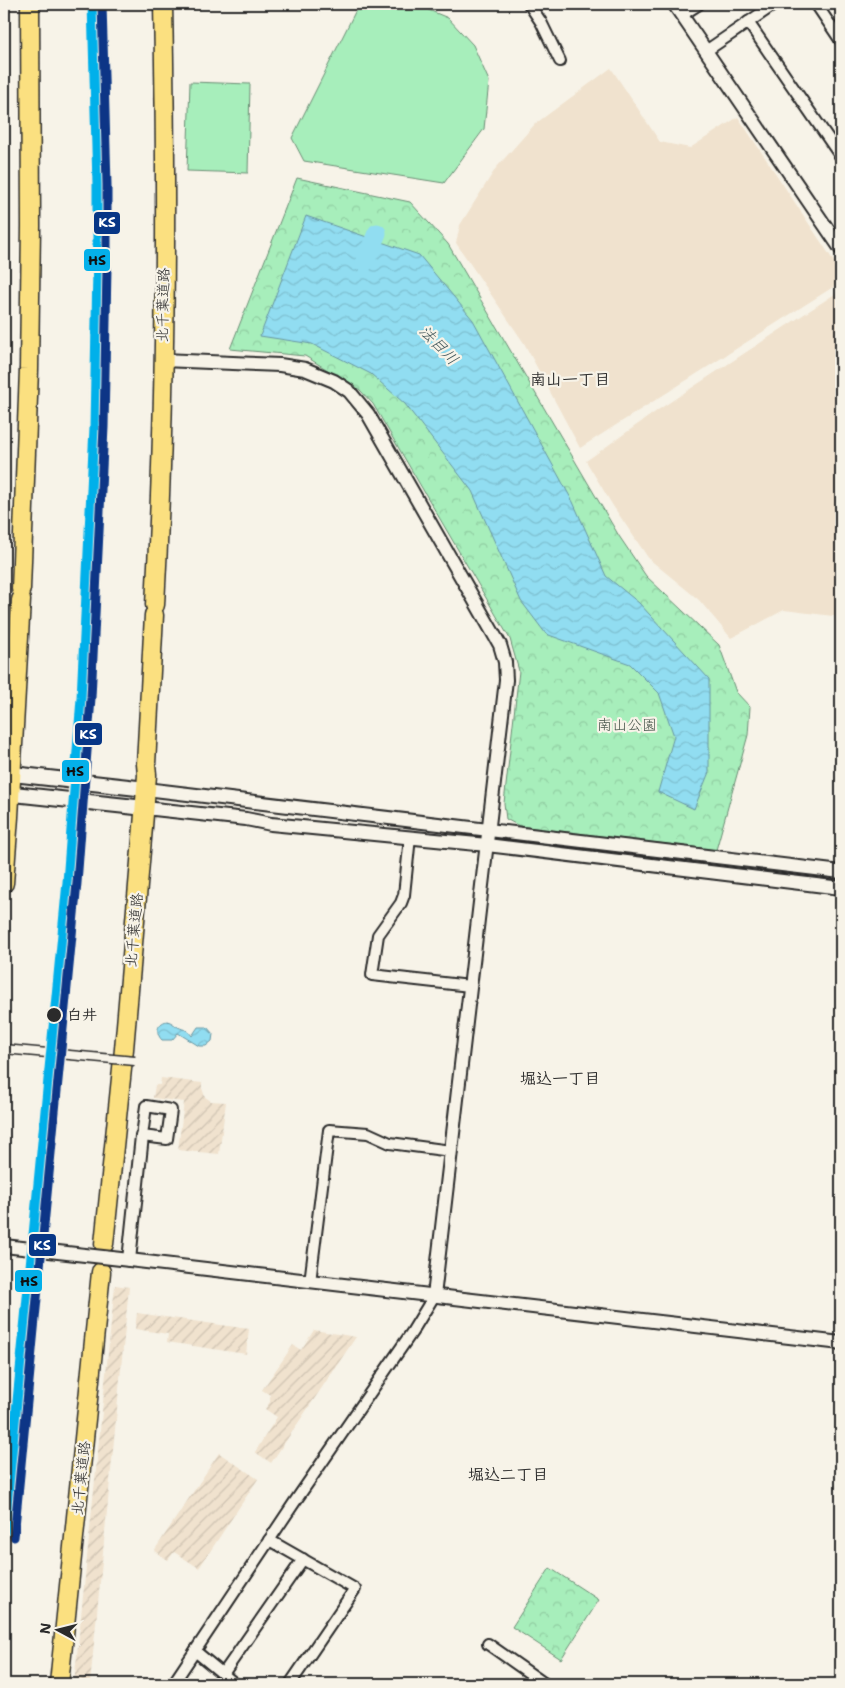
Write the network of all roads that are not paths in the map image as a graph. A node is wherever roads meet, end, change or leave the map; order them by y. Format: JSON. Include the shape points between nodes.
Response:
{"nodes":[{"id":1,"x":30,"y":4,"type":"edge"},
{"id":2,"x":164,"y":4,"type":"edge"},
{"id":3,"x":529,"y":4,"type":"edge"},
{"id":4,"x":674,"y":4,"type":"edge"},
{"id":5,"x":698,"y":4,"type":"edge"},
{"id":6,"x":775,"y":4,"type":"edge"},
{"id":7,"x":816,"y":4,"type":"edge"},
{"id":8,"x":682,"y":15,"type":"junction"},
{"id":9,"x":748,"y":22,"type":"junction"},
{"id":10,"x":841,"y":41,"type":"edge"},
{"id":11,"x":706,"y":51,"type":"junction"},
{"id":12,"x":560,"y":61,"type":"dead end"},
{"id":13,"x":841,"y":157,"type":"edge"},
{"id":14,"x":841,"y":249,"type":"edge"},
{"id":15,"x":163,"y":360,"type":"junction"},
{"id":16,"x":12,"y":774,"type":"edge"},
{"id":17,"x":142,"y":789,"type":"junction"},
{"id":18,"x":11,"y":793,"type":"edge"},
{"id":19,"x":141,"y":807,"type":"junction"},
{"id":20,"x":489,"y":830,"type":"junction"},
{"id":21,"x":410,"y":837,"type":"junction"},
{"id":22,"x":487,"y":845,"type":"junction"},
{"id":23,"x":841,"y":872,"type":"edge"},
{"id":24,"x":4,"y":883,"type":"edge"},
{"id":25,"x":841,"y":888,"type":"edge"},
{"id":26,"x":470,"y":986,"type":"junction"},
{"id":27,"x":4,"y":1049,"type":"edge"},
{"id":28,"x":136,"y":1061,"type":"dead end"},
{"id":29,"x":142,"y":1136,"type":"dead end"},
{"id":30,"x":451,"y":1151,"type":"junction"},
{"id":31,"x":4,"y":1246,"type":"edge"},
{"id":32,"x":106,"y":1258,"type":"junction"},
{"id":33,"x":129,"y":1260,"type":"junction"},
{"id":34,"x":310,"y":1282,"type":"junction"},
{"id":35,"x":434,"y":1296,"type":"junction"},
{"id":36,"x":841,"y":1343,"type":"edge"},
{"id":37,"x":269,"y":1540,"type":"junction"},
{"id":38,"x":303,"y":1559,"type":"junction"},
{"id":39,"x":488,"y":1644,"type":"dead end"},
{"id":40,"x":196,"y":1651,"type":"junction"},
{"id":41,"x":223,"y":1674,"type":"junction"},
{"id":42,"x":59,"y":1684,"type":"edge"},
{"id":43,"x":173,"y":1684,"type":"edge"},
{"id":44,"x":235,"y":1684,"type":"edge"},
{"id":45,"x":290,"y":1684,"type":"edge"},
{"id":46,"x":545,"y":1684,"type":"edge"}],
"edges":[{"from":1,"to":16,"type":"highway","via":[[29,369]]},
{"from":2,"to":15,"type":"highway","name":"北千葉道路"},
{"from":3,"to":12,"type":"street"},
{"from":4,"to":8,"type":"street"},
{"from":5,"to":8,"type":"street"},
{"from":6,"to":9,"type":"street"},
{"from":7,"to":10,"type":"street"},
{"from":8,"to":11,"type":"street"},
{"from":9,"to":11,"type":"street"},
{"from":9,"to":13,"type":"street"},
{"from":11,"to":14,"type":"street"},
{"from":15,"to":17,"type":"highway","name":"北千葉道路","via":[[147,775]]},
{"from":15,"to":20,"type":"street","via":[[305,369],[334,381],[348,391],[368,414],[500,645],[506,680]]},
{"from":16,"to":17,"type":"main road"},
{"from":16,"to":18,"type":"highway"},
{"from":17,"to":19,"type":"highway","name":"北千葉道路"},
{"from":17,"to":20,"type":"street"},
{"from":18,"to":19,"type":"main road"},
{"from":18,"to":24,"type":"highway"},
{"from":19,"to":21,"type":"street"},
{"from":19,"to":32,"type":"highway","name":"北千葉道路"},
{"from":20,"to":22,"type":"street"},
{"from":20,"to":23,"type":"street"},
{"from":21,"to":22,"type":"street"},
{"from":21,"to":26,"type":"street","via":[[404,895],[378,935],[372,975]]},
{"from":22,"to":25,"type":"street"},
{"from":22,"to":26,"type":"street"},
{"from":26,"to":30,"type":"street"},
{"from":27,"to":28,"type":"street","bridge":true},
{"from":29,"to":33,"type":"street"},
{"from":30,"to":34,"type":"street","via":[[390,1143],[368,1134],[329,1130]]},
{"from":30,"to":35,"type":"street"},
{"from":31,"to":32,"type":"street","bridge":true},
{"from":32,"to":33,"type":"street"},
{"from":32,"to":42,"type":"highway","name":"北千葉道路"},
{"from":33,"to":34,"type":"street"},
{"from":34,"to":35,"type":"street"},
{"from":35,"to":36,"type":"street"},
{"from":35,"to":37,"type":"street"},
{"from":37,"to":38,"type":"street"},
{"from":37,"to":40,"type":"street"},
{"from":38,"to":41,"type":"street"},
{"from":38,"to":45,"type":"street","via":[[355,1589]]},
{"from":39,"to":46,"type":"street"},
{"from":40,"to":41,"type":"street"},
{"from":40,"to":43,"type":"street"},
{"from":41,"to":44,"type":"street"}]}
